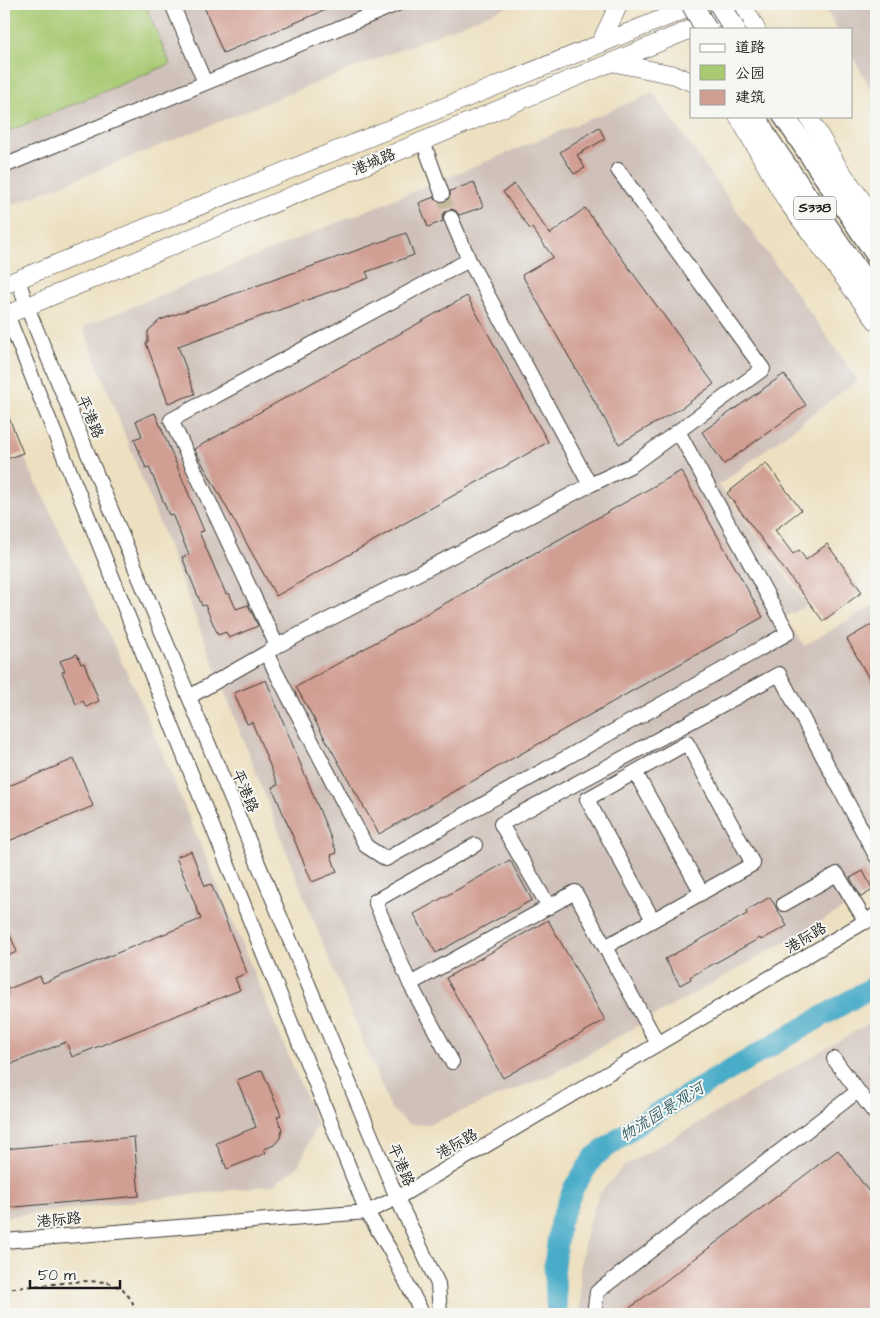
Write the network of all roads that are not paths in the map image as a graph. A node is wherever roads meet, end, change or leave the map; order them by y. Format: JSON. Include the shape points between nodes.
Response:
{"nodes":[{"id":1,"x":172,"y":4,"type":"edge"},
{"id":2,"x":397,"y":4,"type":"edge"},
{"id":3,"x":619,"y":4,"type":"edge"},
{"id":4,"x":720,"y":4,"type":"edge"},
{"id":5,"x":743,"y":5,"type":"edge"},
{"id":6,"x":685,"y":6,"type":"edge"},
{"id":7,"x":694,"y":28,"type":"edge"},
{"id":8,"x":701,"y":28,"type":"edge"},
{"id":9,"x":733,"y":28,"type":"edge"},
{"id":10,"x":755,"y":28,"type":"edge"},
{"id":11,"x":690,"y":33,"type":"edge"},
{"id":12,"x":600,"y":44,"type":"junction"},
{"id":13,"x":610,"y":62,"type":"junction"},
{"id":14,"x":690,"y":82,"type":"edge"},
{"id":15,"x":205,"y":83,"type":"junction"},
{"id":16,"x":739,"y":118,"type":"edge"},
{"id":17,"x":756,"y":118,"type":"edge"},
{"id":18,"x":785,"y":118,"type":"edge"},
{"id":19,"x":809,"y":118,"type":"edge"},
{"id":20,"x":423,"y":141,"type":"junction"},
{"id":21,"x":4,"y":166,"type":"edge"},
{"id":22,"x":618,"y":170,"type":"dead end"},
{"id":23,"x":442,"y":194,"type":"tunnel mouth"},
{"id":24,"x":451,"y":218,"type":"tunnel mouth"},
{"id":25,"x":876,"y":220,"type":"edge"},
{"id":26,"x":876,"y":254,"type":"edge"},
{"id":27,"x":469,"y":260,"type":"junction"},
{"id":28,"x":11,"y":282,"type":"edge"},
{"id":29,"x":876,"y":298,"type":"edge"},
{"id":30,"x":27,"y":307,"type":"junction"},
{"id":31,"x":5,"y":313,"type":"edge"},
{"id":32,"x":876,"y":321,"type":"edge"},
{"id":33,"x":678,"y":431,"type":"junction"},
{"id":34,"x":590,"y":485,"type":"junction"},
{"id":35,"x":272,"y":649,"type":"junction"},
{"id":36,"x":189,"y":697,"type":"junction"},
{"id":37,"x":635,"y":772,"type":"junction"},
{"id":38,"x":475,"y":845,"type":"dead end"},
{"id":39,"x":876,"y":856,"type":"edge"},
{"id":40,"x":702,"y":893,"type":"junction"},
{"id":41,"x":784,"y":904,"type":"dead end"},
{"id":42,"x":549,"y":907,"type":"junction"},
{"id":43,"x":871,"y":918,"type":"edge"},
{"id":44,"x":653,"y":920,"type":"junction"},
{"id":45,"x":605,"y":947,"type":"junction"},
{"id":46,"x":410,"y":984,"type":"junction"},
{"id":47,"x":658,"y":1044,"type":"junction"},
{"id":48,"x":834,"y":1059,"type":"dead end"},
{"id":49,"x":452,"y":1062,"type":"dead end"},
{"id":50,"x":858,"y":1091,"type":"junction"},
{"id":51,"x":876,"y":1115,"type":"edge"},
{"id":52,"x":397,"y":1198,"type":"junction"},
{"id":53,"x":367,"y":1212,"type":"junction"},
{"id":54,"x":4,"y":1241,"type":"edge"},
{"id":55,"x":420,"y":1314,"type":"edge"},
{"id":56,"x":440,"y":1314,"type":"edge"},
{"id":57,"x":594,"y":1314,"type":"edge"}],
"edges":[{"from":1,"to":15,"type":"street"},
{"from":2,"to":15,"type":"street"},
{"from":3,"to":12,"type":"main road"},
{"from":4,"to":9,"type":"highway","bridge":true},
{"from":5,"to":8,"type":"main road","name":"港城路"},
{"from":5,"to":10,"type":"main road"},
{"from":6,"to":7,"type":"highway","bridge":true},
{"from":6,"to":12,"type":"main road"},
{"from":11,"to":13,"type":"main road","name":"港城路"},
{"from":12,"to":28,"type":"main road"},
{"from":13,"to":14,"type":"main road","via":[[675,75]]},
{"from":13,"to":20,"type":"main road","name":"港城路"},
{"from":15,"to":21,"type":"street"},
{"from":16,"to":32,"type":"main road","via":[[786,200]]},
{"from":17,"to":29,"type":"highway","number":"S338"},
{"from":18,"to":26,"type":"highway","number":"S338"},
{"from":19,"to":25,"type":"main road","via":[[838,168]]},
{"from":20,"to":23,"type":"street"},
{"from":20,"to":30,"type":"main road","name":"港城路"},
{"from":22,"to":33,"type":"street","via":[[762,369]]},
{"from":24,"to":27,"type":"street"},
{"from":27,"to":34,"type":"street"},
{"from":27,"to":35,"type":"street","via":[[171,420]]},
{"from":28,"to":30,"type":"street","name":"平港路"},
{"from":30,"to":31,"type":"main road","name":"港城路"},
{"from":30,"to":36,"type":"street","name":"平港路"},
{"from":31,"to":53,"type":"street"},
{"from":33,"to":34,"type":"street","via":[[632,465]]},
{"from":33,"to":35,"type":"street","via":[[788,633],[386,859],[366,846]]},
{"from":34,"to":35,"type":"street"},
{"from":35,"to":36,"type":"street"},
{"from":36,"to":52,"type":"street","name":"平港路"},
{"from":37,"to":40,"type":"street"},
{"from":37,"to":40,"type":"street","via":[[686,743],[710,786],[753,864]]},
{"from":37,"to":44,"type":"street","via":[[586,799]]},
{"from":38,"to":46,"type":"street","via":[[375,901]]},
{"from":39,"to":42,"type":"street","via":[[779,674],[501,824]]},
{"from":40,"to":44,"type":"street"},
{"from":41,"to":43,"type":"street","via":[[837,874]]},
{"from":42,"to":45,"type":"street","via":[[575,892]]},
{"from":42,"to":46,"type":"street"},
{"from":43,"to":47,"type":"street","name":"港际路"},
{"from":44,"to":45,"type":"street"},
{"from":45,"to":47,"type":"street"},
{"from":46,"to":49,"type":"street"},
{"from":47,"to":52,"type":"street","name":"港际路"},
{"from":48,"to":50,"type":"street"},
{"from":50,"to":51,"type":"street"},
{"from":50,"to":57,"type":"street","via":[[597,1292]]},
{"from":52,"to":53,"type":"street","name":"港际路"},
{"from":52,"to":56,"type":"street","name":"平港路","via":[[438,1284]]},
{"from":53,"to":54,"type":"street","name":"港际路"},
{"from":53,"to":55,"type":"street","via":[[394,1258]]}]}
